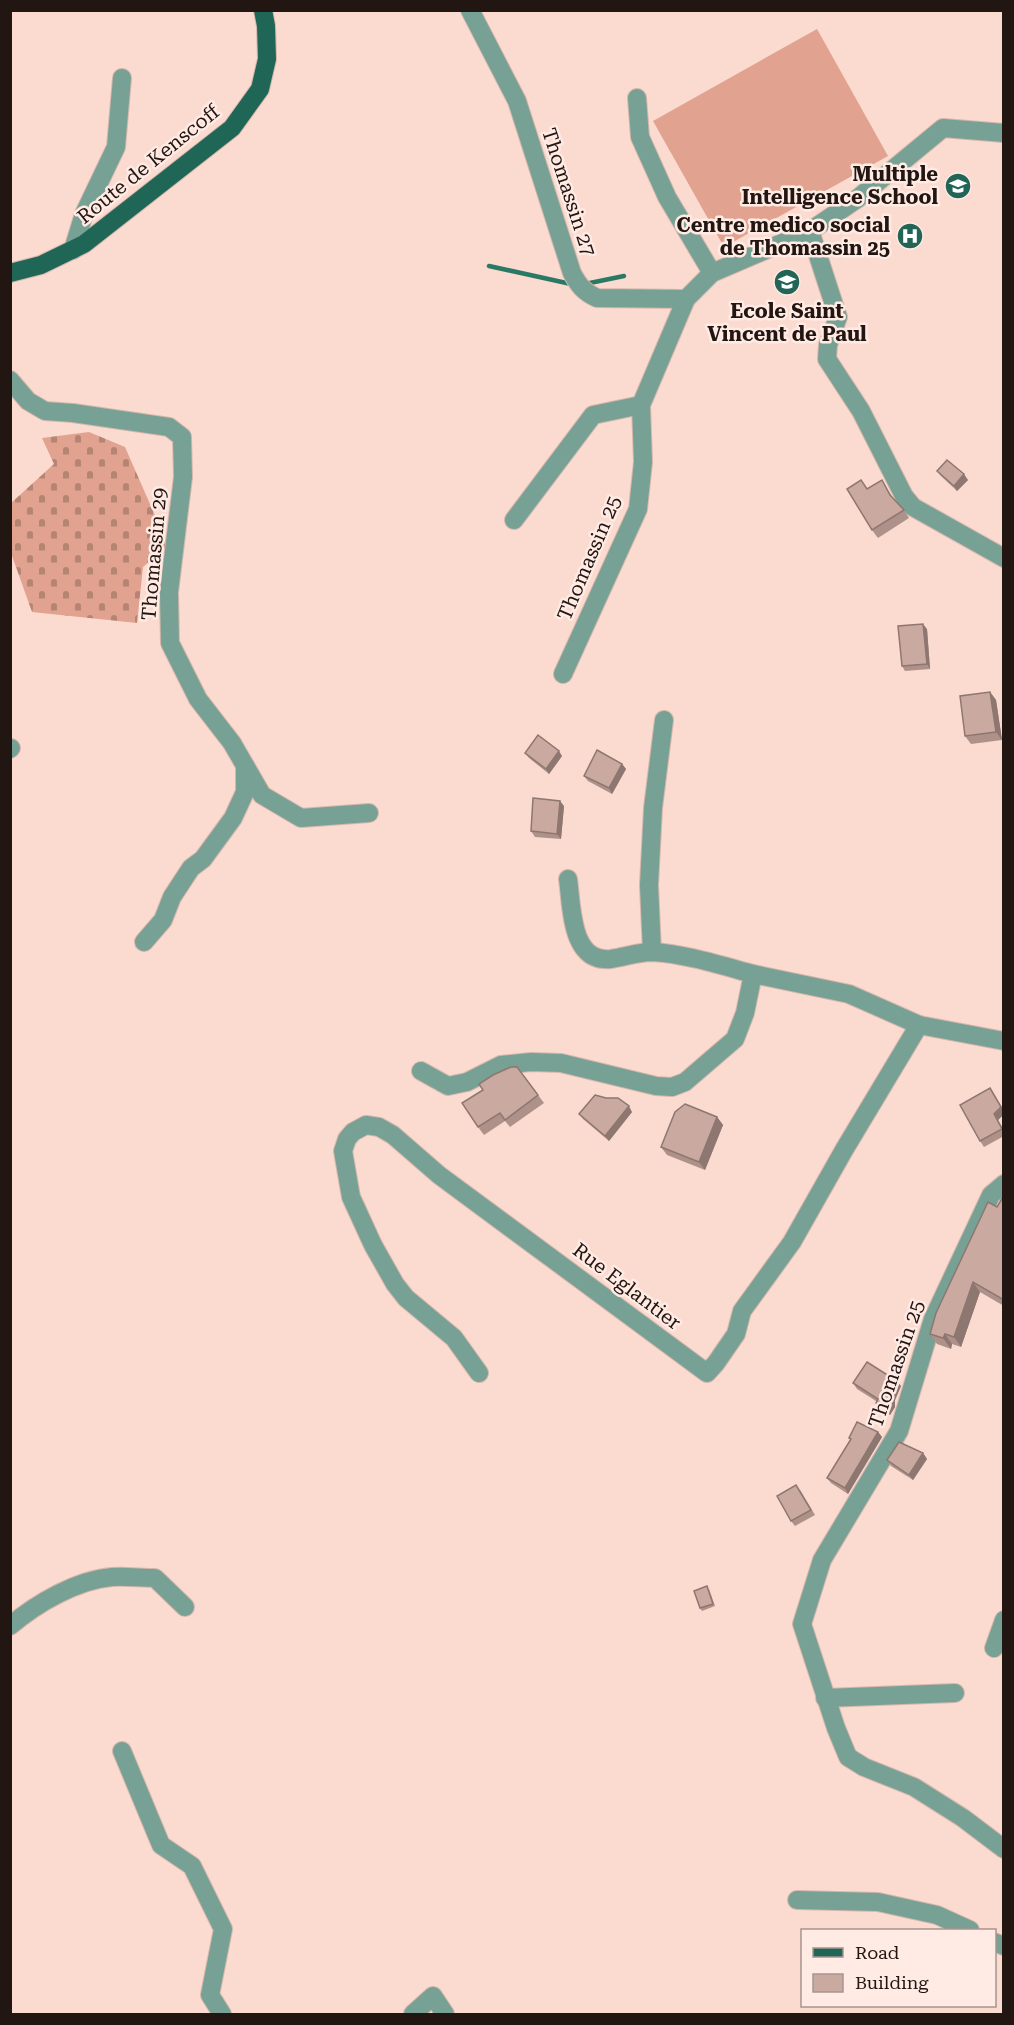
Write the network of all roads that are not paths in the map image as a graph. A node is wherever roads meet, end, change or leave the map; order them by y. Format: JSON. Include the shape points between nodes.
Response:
{"nodes":[{"id":1,"x":263,"y":10,"type":"edge"},
{"id":2,"x":470,"y":10,"type":"edge"},
{"id":3,"x":122,"y":78,"type":"dead end"},
{"id":4,"x":637,"y":98,"type":"dead end"},
{"id":5,"x":1004,"y":133,"type":"edge"},
{"id":6,"x":810,"y":231,"type":"junction"},
{"id":7,"x":73,"y":250,"type":"junction"},
{"id":8,"x":10,"y":273,"type":"edge"},
{"id":9,"x":712,"y":273,"type":"junction"},
{"id":10,"x":686,"y":299,"type":"junction"},
{"id":11,"x":10,"y":380,"type":"edge"},
{"id":12,"x":641,"y":405,"type":"junction"},
{"id":13,"x":514,"y":520,"type":"dead end"},
{"id":14,"x":1004,"y":558,"type":"edge"},
{"id":15,"x":563,"y":674,"type":"dead end"},
{"id":16,"x":664,"y":720,"type":"dead end"},
{"id":17,"x":244,"y":765,"type":"junction"},
{"id":18,"x":369,"y":813,"type":"dead end"},
{"id":19,"x":568,"y":879,"type":"dead end"},
{"id":20,"x":144,"y":942,"type":"dead end"},
{"id":21,"x":652,"y":952,"type":"junction"},
{"id":22,"x":753,"y":974,"type":"junction"},
{"id":23,"x":919,"y":1025,"type":"junction"},
{"id":24,"x":1004,"y":1041,"type":"edge"},
{"id":25,"x":422,"y":1071,"type":"dead end"},
{"id":26,"x":1004,"y":1184,"type":"edge"},
{"id":27,"x":479,"y":1373,"type":"dead end"},
{"id":28,"x":184,"y":1607,"type":"dead end"},
{"id":29,"x":1004,"y":1620,"type":"edge"},
{"id":30,"x":10,"y":1626,"type":"edge"},
{"id":31,"x":994,"y":1648,"type":"dead end"},
{"id":32,"x":955,"y":1693,"type":"dead end"},
{"id":33,"x":825,"y":1698,"type":"junction"},
{"id":34,"x":122,"y":1751,"type":"dead end"},
{"id":35,"x":1004,"y":1849,"type":"edge"},
{"id":36,"x":797,"y":1900,"type":"dead end"},
{"id":37,"x":968,"y":1929,"type":"edge"},
{"id":38,"x":222,"y":2014,"type":"edge"},
{"id":39,"x":414,"y":2014,"type":"edge"},
{"id":40,"x":445,"y":2014,"type":"edge"}],
"edges":[{"from":1,"to":7,"type":"main road","name":"Route de Kenscoff","via":[[267,59],[260,89],[232,128]]},
{"from":2,"to":10,"type":"street","name":"Thomassin 27","via":[[517,101],[579,285],[597,298]]},
{"from":3,"to":7,"type":"street","via":[[116,147],[84,214]]},
{"from":4,"to":9,"type":"street","via":[[640,137],[667,197]]},
{"from":5,"to":6,"type":"street","name":"Thomassin 25","via":[[943,128],[857,199]]},
{"from":6,"to":9,"type":"street","name":"Thomassin 25"},
{"from":6,"to":14,"type":"street","via":[[838,317],[827,359],[861,411],[904,496],[913,507]]},
{"from":7,"to":8,"type":"main road","name":"Route de Kenscoff","via":[[41,265]]},
{"from":9,"to":10,"type":"street","name":"Thomassin 25"},
{"from":10,"to":12,"type":"street","name":"Thomassin 25"},
{"from":11,"to":17,"type":"street","name":"Thomassin 29","via":[[28,401],[45,411],[169,427],[182,437],[183,477],[169,592],[170,643],[198,699]]},
{"from":12,"to":13,"type":"street","via":[[593,415]]},
{"from":12,"to":15,"type":"street","name":"Thomassin 25","via":[[643,462],[638,509]]},
{"from":16,"to":21,"type":"street","via":[[649,885]]},
{"from":17,"to":18,"type":"street","name":"Thomassin 29","via":[[262,795],[301,818]]},
{"from":17,"to":20,"type":"street","via":[[245,792],[233,818],[203,859],[191,868],[163,920]]},
{"from":19,"to":21,"type":"street","via":[[574,931],[591,955],[610,959]]},
{"from":21,"to":22,"type":"street"},
{"from":22,"to":23,"type":"street","via":[[849,994]]},
{"from":22,"to":25,"type":"street","via":[[735,1039],[685,1082],[672,1087],[561,1063],[501,1065],[467,1082],[448,1086]]},
{"from":23,"to":24,"type":"street"},
{"from":23,"to":27,"type":"street","name":"Rue Eglantier","via":[[792,1242],[742,1311],[736,1334],[707,1373],[439,1174],[393,1135],[366,1125],[353,1132],[343,1151],[351,1197],[373,1245],[400,1291],[454,1338]]},
{"from":26,"to":33,"type":"street","name":"Thomassin 25","via":[[991,1195],[933,1319],[899,1431],[822,1560],[802,1624]]},
{"from":28,"to":30,"type":"street","via":[[155,1578],[112,1577],[76,1584]]},
{"from":29,"to":31,"type":"street"},
{"from":32,"to":33,"type":"street"},
{"from":33,"to":35,"type":"street","via":[[848,1757],[914,1787]]},
{"from":34,"to":38,"type":"street","via":[[162,1845],[192,1866],[223,1929],[210,1995]]},
{"from":36,"to":37,"type":"street","via":[[878,1902],[937,1915]]},
{"from":39,"to":40,"type":"street","via":[[433,1996]]}]}
